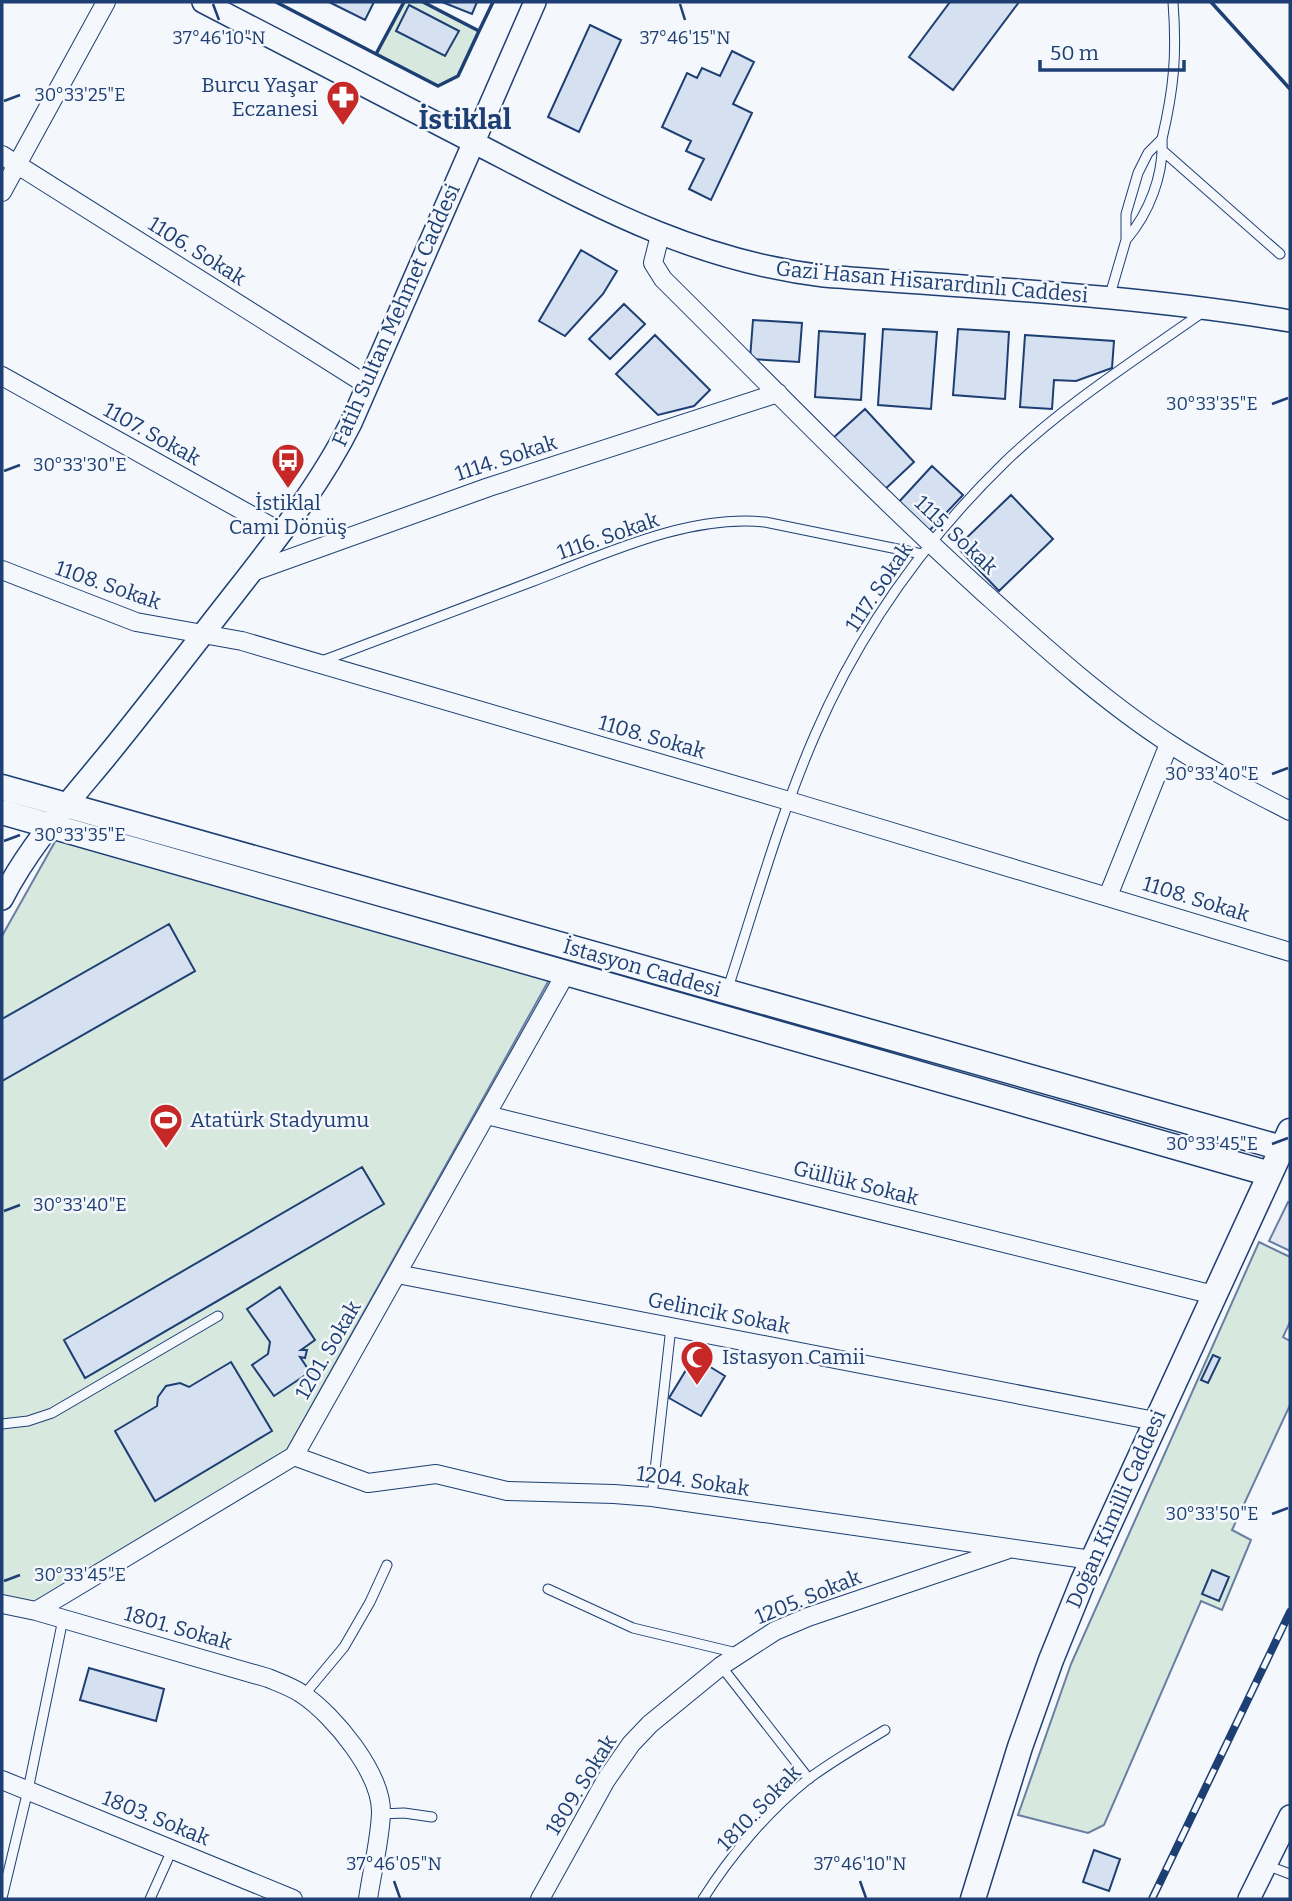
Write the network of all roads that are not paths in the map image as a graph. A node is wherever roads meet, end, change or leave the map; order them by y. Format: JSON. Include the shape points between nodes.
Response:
{"nodes":[{"id":1,"x":106,"y":2,"type":"edge"},
{"id":2,"x":203,"y":2,"type":"edge"},
{"id":3,"x":535,"y":2,"type":"edge"},
{"id":4,"x":1173,"y":2,"type":"edge"},
{"id":5,"x":1162,"y":139,"type":"junction"},
{"id":6,"x":473,"y":142,"type":"junction"},
{"id":7,"x":1163,"y":151,"type":"junction"},
{"id":8,"x":9,"y":160,"type":"edge"},
{"id":9,"x":2,"y":192,"type":"edge"},
{"id":10,"x":660,"y":235,"type":"junction"},
{"id":11,"x":1126,"y":240,"type":"junction"},
{"id":12,"x":1280,"y":254,"type":"dead end"},
{"id":13,"x":1110,"y":298,"type":"junction"},
{"id":14,"x":1210,"y":307,"type":"junction"},
{"id":15,"x":1290,"y":321,"type":"edge"},
{"id":16,"x":2,"y":376,"type":"edge"},
{"id":17,"x":367,"y":385,"type":"junction"},
{"id":18,"x":778,"y":393,"type":"junction"},
{"id":19,"x":281,"y":532,"type":"junction"},
{"id":20,"x":926,"y":549,"type":"junction"},
{"id":21,"x":2,"y":570,"type":"edge"},
{"id":22,"x":252,"y":572,"type":"junction"},
{"id":23,"x":203,"y":634,"type":"junction"},
{"id":24,"x":317,"y":663,"type":"junction"},
{"id":25,"x":1169,"y":744,"type":"junction"},
{"id":26,"x":2,"y":787,"type":"edge"},
{"id":27,"x":789,"y":801,"type":"junction"},
{"id":28,"x":65,"y":806,"type":"junction"},
{"id":29,"x":1290,"y":811,"type":"edge"},
{"id":30,"x":2,"y":813,"type":"edge"},
{"id":31,"x":49,"y":826,"type":"junction"},
{"id":32,"x":1108,"y":896,"type":"junction"},
{"id":33,"x":2,"y":899,"type":"edge"},
{"id":34,"x":1290,"y":952,"type":"edge"},
{"id":35,"x":566,"y":973,"type":"junction"},
{"id":36,"x":726,"y":992,"type":"junction"},
{"id":37,"x":487,"y":1115,"type":"junction"},
{"id":38,"x":1286,"y":1140,"type":"edge"},
{"id":39,"x":1270,"y":1174,"type":"junction"},
{"id":40,"x":397,"y":1274,"type":"junction"},
{"id":41,"x":1214,"y":1295,"type":"junction"},
{"id":42,"x":218,"y":1316,"type":"dead end"},
{"id":43,"x":671,"y":1327,"type":"junction"},
{"id":44,"x":1155,"y":1421,"type":"junction"},
{"id":45,"x":2,"y":1424,"type":"edge"},
{"id":46,"x":294,"y":1456,"type":"junction"},
{"id":47,"x":652,"y":1497,"type":"junction"},
{"id":48,"x":1009,"y":1549,"type":"junction"},
{"id":49,"x":1092,"y":1560,"type":"junction"},
{"id":50,"x":387,"y":1565,"type":"dead end"},
{"id":51,"x":548,"y":1589,"type":"dead end"},
{"id":52,"x":2,"y":1604,"type":"edge"},
{"id":53,"x":36,"y":1611,"type":"junction"},
{"id":54,"x":63,"y":1619,"type":"junction"},
{"id":55,"x":739,"y":1654,"type":"junction"},
{"id":56,"x":722,"y":1666,"type":"junction"},
{"id":57,"x":304,"y":1695,"type":"junction"},
{"id":58,"x":885,"y":1730,"type":"dead end"},
{"id":59,"x":810,"y":1779,"type":"junction"},
{"id":60,"x":2,"y":1780,"type":"edge"},
{"id":61,"x":28,"y":1790,"type":"junction"},
{"id":62,"x":381,"y":1814,"type":"junction"},
{"id":63,"x":1290,"y":1816,"type":"edge"},
{"id":64,"x":432,"y":1817,"type":"dead end"},
{"id":65,"x":172,"y":1850,"type":"junction"},
{"id":66,"x":1266,"y":1865,"type":"junction"},
{"id":67,"x":1290,"y":1874,"type":"edge"},
{"id":68,"x":2,"y":1898,"type":"edge"},
{"id":69,"x":150,"y":1899,"type":"edge"},
{"id":70,"x":293,"y":1899,"type":"edge"},
{"id":71,"x":368,"y":1899,"type":"edge"},
{"id":72,"x":540,"y":1899,"type":"edge"},
{"id":73,"x":703,"y":1899,"type":"edge"},
{"id":74,"x":973,"y":1899,"type":"edge"},
{"id":75,"x":1249,"y":1899,"type":"edge"}],
"edges":[{"from":1,"to":8,"type":"street"},
{"from":2,"to":6,"type":"street","name":"Gazi Hasan Hisarardınlı Caddesi"},
{"from":3,"to":6,"type":"street","name":"Fatih Sultan Mehmet Caddesi"},
{"from":4,"to":5,"type":"lane","via":[[1175,69]]},
{"from":5,"to":7,"type":"lane"},
{"from":5,"to":11,"type":"lane","via":[[1138,173],[1126,214]]},
{"from":6,"to":10,"type":"street","name":"Gazi Hasan Hisarardınlı Caddesi"},
{"from":6,"to":17,"type":"street","name":"Fatih Sultan Mehmet Caddesi"},
{"from":7,"to":11,"type":"lane","via":[[1144,217]]},
{"from":7,"to":12,"type":"lane"},
{"from":8,"to":9,"type":"street"},
{"from":8,"to":17,"type":"street","name":"1106. Sokak"},
{"from":10,"to":13,"type":"street","name":"Gazi Hasan Hisarardınlı Caddesi","via":[[780,271]]},
{"from":10,"to":18,"type":"street","name":"1115. Sokak","via":[[653,263],[663,279]]},
{"from":11,"to":13,"type":"lane"},
{"from":13,"to":14,"type":"street","name":"Gazi Hasan Hisarardınlı Caddesi"},
{"from":14,"to":15,"type":"street","name":"Gazi Hasan Hisarardınlı Caddesi"},
{"from":14,"to":20,"type":"lane","name":"1117. Sokak","via":[[1046,425]]},
{"from":16,"to":19,"type":"street","name":"1107. Sokak"},
{"from":17,"to":19,"type":"street","name":"Fatih Sultan Mehmet Caddesi","via":[[336,453]]},
{"from":18,"to":20,"type":"street","name":"1115. Sokak"},
{"from":18,"to":22,"type":"street","name":"1114. Sokak","via":[[489,487]]},
{"from":19,"to":22,"type":"street","name":"Fatih Sultan Mehmet Caddesi"},
{"from":20,"to":24,"type":"lane","name":"1116. Sokak","via":[[765,522],[710,523],[598,556]]},
{"from":20,"to":25,"type":"street","name":"1115. Sokak"},
{"from":20,"to":27,"type":"lane","name":"1117. Sokak","via":[[870,628],[841,680]]},
{"from":21,"to":23,"type":"street","name":"1108. Sokak","via":[[120,617]]},
{"from":22,"to":23,"type":"street","name":"Fatih Sultan Mehmet Caddesi"},
{"from":23,"to":24,"type":"street","name":"1108. Sokak"},
{"from":23,"to":28,"type":"street","name":"Fatih Sultan Mehmet Caddesi"},
{"from":24,"to":27,"type":"street","name":"1108. Sokak"},
{"from":25,"to":29,"type":"street","name":"1115. Sokak"},
{"from":25,"to":32,"type":"street"},
{"from":26,"to":28,"type":"main road","name":"İstasyon Caddesi"},
{"from":27,"to":32,"type":"street","name":"1108. Sokak"},
{"from":27,"to":36,"type":"lane","name":"1117. Sokak"},
{"from":28,"to":31,"type":"street","name":"Fatih Sultan Mehmet Caddesi"},
{"from":28,"to":36,"type":"main road","name":"İstasyon Caddesi"},
{"from":30,"to":31,"type":"main road","name":"İstasyon Caddesi"},
{"from":31,"to":33,"type":"street","name":"Fatih Sultan Mehmet Caddesi"},
{"from":31,"to":35,"type":"main road","name":"İstasyon Caddesi"},
{"from":32,"to":34,"type":"street","name":"1108. Sokak"},
{"from":35,"to":37,"type":"street","name":"1201. Sokak"},
{"from":35,"to":39,"type":"main road","name":"İstasyon Caddesi"},
{"from":36,"to":38,"type":"main road","name":"İstasyon Caddesi"},
{"from":37,"to":40,"type":"street","name":"1201. Sokak"},
{"from":37,"to":41,"type":"street","name":"Güllük Sokak"},
{"from":38,"to":39,"type":"main road","name":"Doğan Kimilli Caddesi"},
{"from":39,"to":41,"type":"main road","name":"Doğan Kimilli Caddesi"},
{"from":40,"to":43,"type":"street","name":"Gelincik Sokak"},
{"from":40,"to":46,"type":"street","name":"1201. Sokak"},
{"from":41,"to":44,"type":"main road","name":"Doğan Kimilli Caddesi"},
{"from":42,"to":45,"type":"lane","via":[[52,1413]]},
{"from":43,"to":44,"type":"street","name":"Gelincik Sokak"},
{"from":43,"to":47,"type":"lane"},
{"from":44,"to":49,"type":"main road","name":"Doğan Kimilli Caddesi"},
{"from":46,"to":47,"type":"street","name":"1204. Sokak","via":[[368,1483],[436,1474],[507,1491]]},
{"from":46,"to":53,"type":"street","name":"1201. Sokak"},
{"from":47,"to":48,"type":"street","name":"1204. Sokak"},
{"from":48,"to":49,"type":"street","name":"1204. Sokak"},
{"from":48,"to":55,"type":"street","name":"1205. Sokak","via":[[808,1617]]},
{"from":49,"to":74,"type":"main road","name":"Doğan Kimilli Caddesi","via":[[1042,1685]]},
{"from":50,"to":57,"type":"lane","via":[[344,1647]]},
{"from":51,"to":55,"type":"lane","via":[[633,1628]]},
{"from":52,"to":53,"type":"street"},
{"from":53,"to":54,"type":"street","name":"1801. Sokak"},
{"from":54,"to":57,"type":"street","name":"1801. Sokak","via":[[268,1678]]},
{"from":54,"to":61,"type":"lane"},
{"from":55,"to":56,"type":"street","name":"1809. Sokak"},
{"from":56,"to":59,"type":"lane"},
{"from":56,"to":72,"type":"street","name":"1809. Sokak","via":[[631,1744]]},
{"from":57,"to":62,"type":"street","name":"1801. Sokak","via":[[362,1760],[374,1781]]},
{"from":58,"to":59,"type":"lane","name":"1810. Sokak"},
{"from":59,"to":73,"type":"lane","name":"1810. Sokak","via":[[755,1831]]},
{"from":60,"to":61,"type":"street","name":"1803. Sokak"},
{"from":61,"to":65,"type":"street","name":"1803. Sokak"},
{"from":61,"to":68,"type":"lane"},
{"from":62,"to":64,"type":"lane"},
{"from":62,"to":71,"type":"street"},
{"from":63,"to":66,"type":"street"},
{"from":65,"to":69,"type":"lane"},
{"from":65,"to":70,"type":"street","name":"1803. Sokak"},
{"from":66,"to":67,"type":"lane"},
{"from":66,"to":75,"type":"street"}]}
